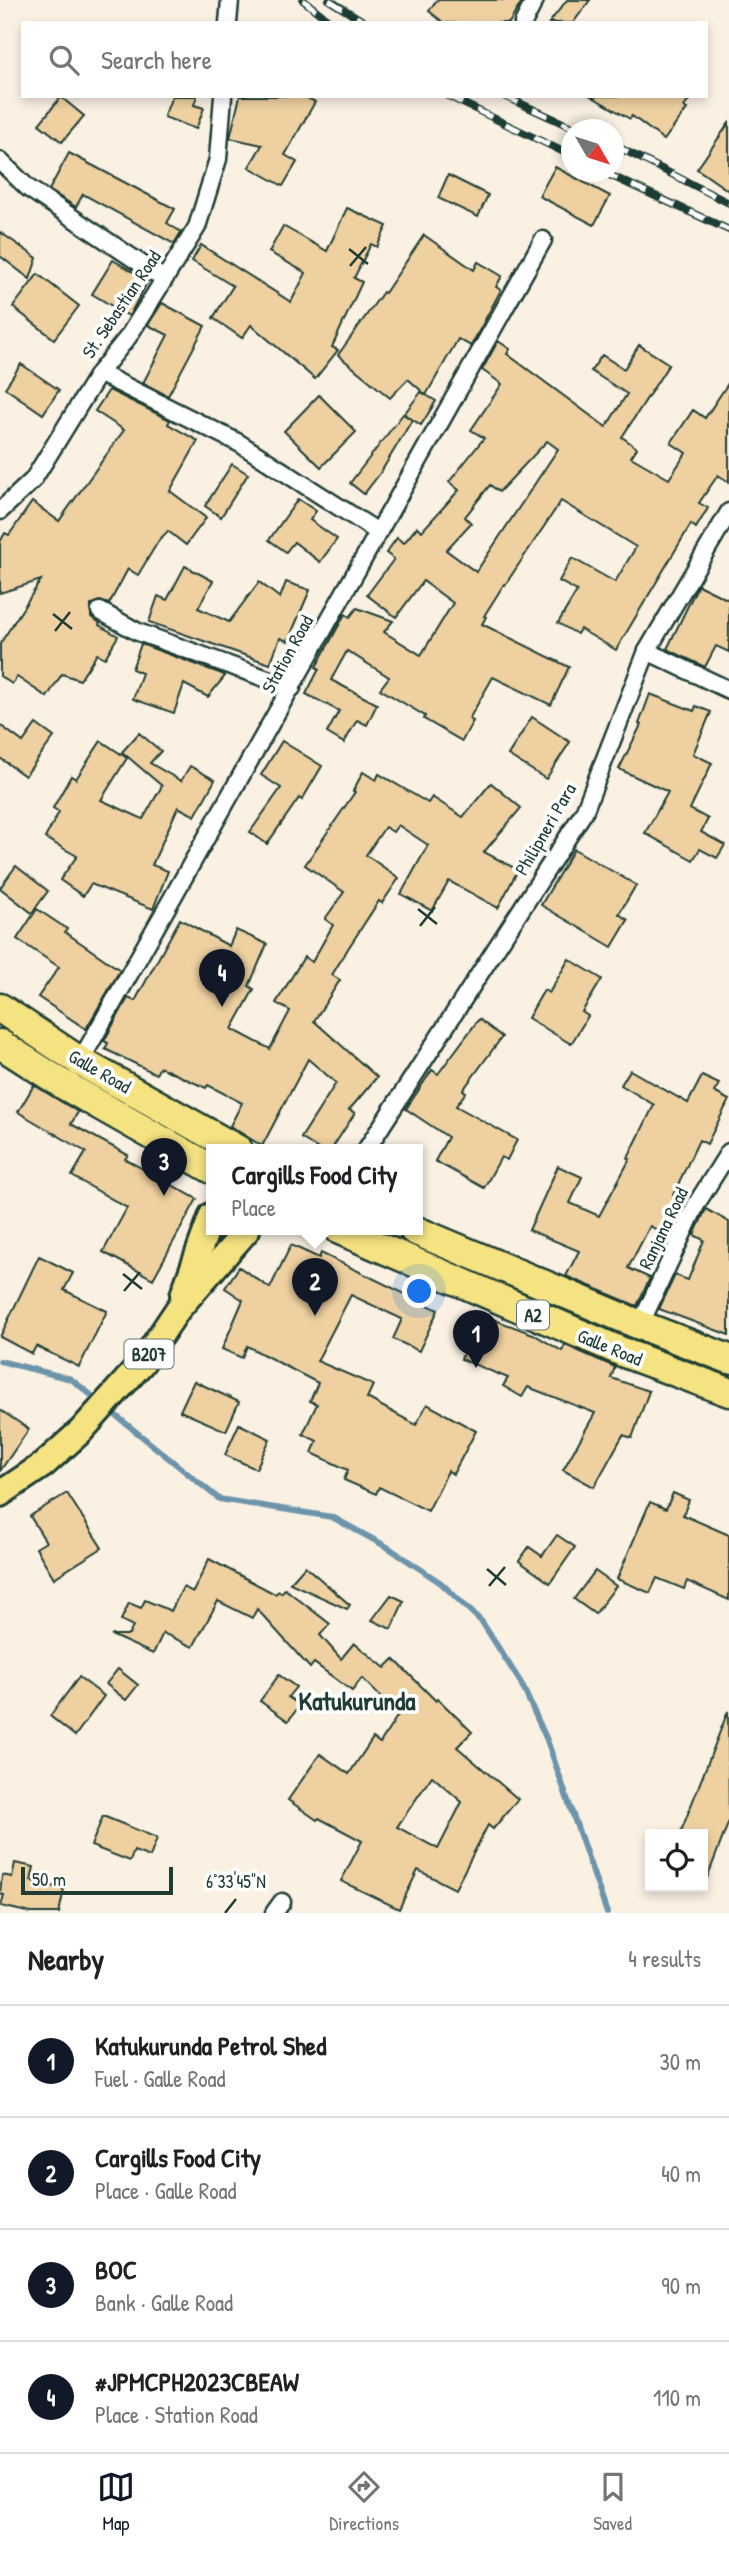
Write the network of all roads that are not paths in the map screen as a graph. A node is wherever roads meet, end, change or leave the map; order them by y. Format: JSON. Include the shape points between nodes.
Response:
{"nodes":[{"id":1,"x":230,"y":0,"type":"edge"},
{"id":2,"x":535,"y":0,"type":"edge"},
{"id":3,"x":228,"y":21,"type":"edge"},
{"id":4,"x":524,"y":21,"type":"edge"},
{"id":5,"x":223,"y":98,"type":"edge"},
{"id":6,"x":0,"y":161,"type":"edge"},
{"id":7,"x":543,"y":240,"type":"dead end"},
{"id":8,"x":164,"y":279,"type":"junction"},
{"id":9,"x":99,"y":373,"type":"junction"},
{"id":10,"x":2,"y":507,"type":"edge"},
{"id":11,"x":729,"y":512,"type":"edge"},
{"id":12,"x":378,"y":532,"type":"junction"},
{"id":13,"x":100,"y":611,"type":"dead end"},
{"id":14,"x":647,"y":651,"type":"junction"},
{"id":15,"x":292,"y":688,"type":"junction"},
{"id":16,"x":729,"y":690,"type":"edge"},
{"id":17,"x":0,"y":1008,"type":"edge"},
{"id":18,"x":0,"y":1044,"type":"edge"},
{"id":19,"x":81,"y":1062,"type":"junction"},
{"id":20,"x":64,"y":1085,"type":"junction"},
{"id":21,"x":228,"y":1144,"type":"edge"},
{"id":22,"x":370,"y":1144,"type":"edge"},
{"id":23,"x":729,"y":1152,"type":"edge"},
{"id":24,"x":206,"y":1166,"type":"edge"},
{"id":25,"x":206,"y":1229,"type":"edge"},
{"id":26,"x":423,"y":1234,"type":"edge"},
{"id":27,"x":243,"y":1235,"type":"edge"},
{"id":28,"x":351,"y":1235,"type":"edge"},
{"id":29,"x":513,"y":1272,"type":"junction"},
{"id":30,"x":500,"y":1301,"type":"junction"},
{"id":31,"x":178,"y":1308,"type":"junction"},
{"id":32,"x":640,"y":1325,"type":"junction"},
{"id":33,"x":729,"y":1359,"type":"edge"},
{"id":34,"x":729,"y":1392,"type":"edge"},
{"id":35,"x":0,"y":1493,"type":"edge"}],
"edges":[{"from":1,"to":3,"type":"street"},
{"from":2,"to":4,"type":"street"},
{"from":5,"to":8,"type":"street","name":"St. Sebastian Road","via":[[218,159],[197,227]]},
{"from":6,"to":8,"type":"street","via":[[28,188]]},
{"from":7,"to":12,"type":"street","name":"Station Road"},
{"from":8,"to":9,"type":"street","name":"St. Sebastian Road"},
{"from":9,"to":10,"type":"street","name":"St. Sebastian Road","via":[[33,480]]},
{"from":9,"to":12,"type":"street","via":[[239,443]]},
{"from":11,"to":14,"type":"street","name":"Philipneri Para"},
{"from":12,"to":15,"type":"street","name":"Station Road"},
{"from":13,"to":15,"type":"street","via":[[138,632]]},
{"from":14,"to":16,"type":"street"},
{"from":14,"to":22,"type":"street","name":"Philipneri Para","via":[[584,813]]},
{"from":15,"to":19,"type":"street","name":"Station Road"},
{"from":17,"to":19,"type":"highway","name":"Galle Road"},
{"from":18,"to":20,"type":"highway","name":"Galle Road"},
{"from":19,"to":20,"type":"street","name":"Station Road"},
{"from":19,"to":21,"type":"highway","name":"Galle Road"},
{"from":20,"to":24,"type":"highway","name":"Galle Road"},
{"from":23,"to":32,"type":"street","name":"Ranjana Road","via":[[696,1203]]},
{"from":25,"to":31,"type":"main road","number":"B207"},
{"from":26,"to":29,"type":"highway","name":"Galle Road","number":"A2"},
{"from":27,"to":31,"type":"main road","number":"B207"},
{"from":28,"to":30,"type":"highway","name":"Galle Road","number":"A2"},
{"from":29,"to":30,"type":"highway"},
{"from":29,"to":32,"type":"highway","name":"Galle Road","number":"A2"},
{"from":30,"to":34,"type":"highway","name":"Galle Road","number":"A2"},
{"from":31,"to":35,"type":"main road","number":"B207","via":[[142,1363],[81,1431],[43,1465]]},
{"from":32,"to":33,"type":"highway","name":"Galle Road","number":"A2"}]}
